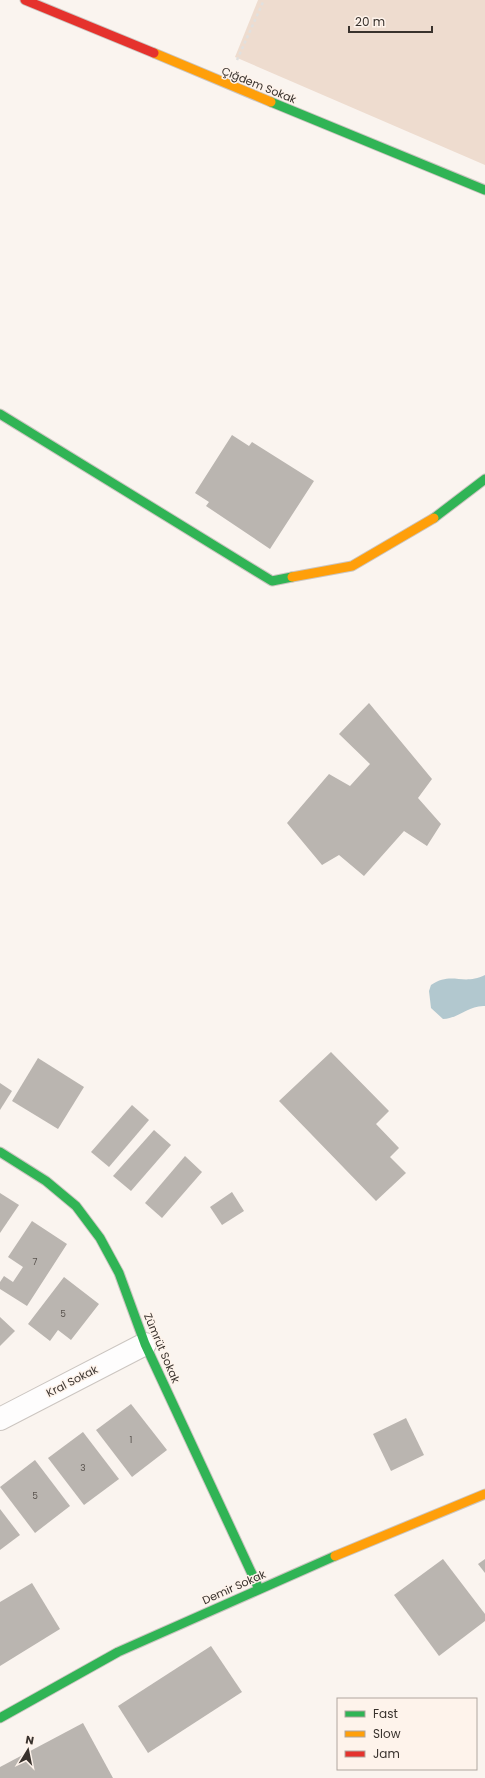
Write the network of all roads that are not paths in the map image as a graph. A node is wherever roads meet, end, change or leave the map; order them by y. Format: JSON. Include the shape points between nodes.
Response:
{"nodes":[{"id":1,"x":25,"y":0,"type":"edge"},
{"id":2,"x":485,"y":190,"type":"edge"},
{"id":3,"x":0,"y":414,"type":"edge"},
{"id":4,"x":485,"y":479,"type":"edge"},
{"id":5,"x":0,"y":1152,"type":"edge"},
{"id":6,"x":145,"y":1344,"type":"junction"},
{"id":7,"x":0,"y":1418,"type":"edge"},
{"id":8,"x":485,"y":1494,"type":"edge"},
{"id":9,"x":259,"y":1589,"type":"junction"},
{"id":10,"x":0,"y":1718,"type":"edge"}],
"edges":[{"from":1,"to":2,"type":"street","name":"Çığdem Sokak"},
{"from":3,"to":4,"type":"street","via":[[272,581],[352,566],[440,514]]},
{"from":5,"to":6,"type":"street","name":"Zümrüt Sokak","via":[[46,1181],[76,1206],[100,1238],[120,1273]]},
{"from":6,"to":7,"type":"street","name":"Kral Sokak"},
{"from":6,"to":9,"type":"street","name":"Zümrüt Sokak"},
{"from":8,"to":9,"type":"street","name":"Demir Sokak"},
{"from":9,"to":10,"type":"street","name":"Demir Sokak","via":[[118,1652]]}]}
